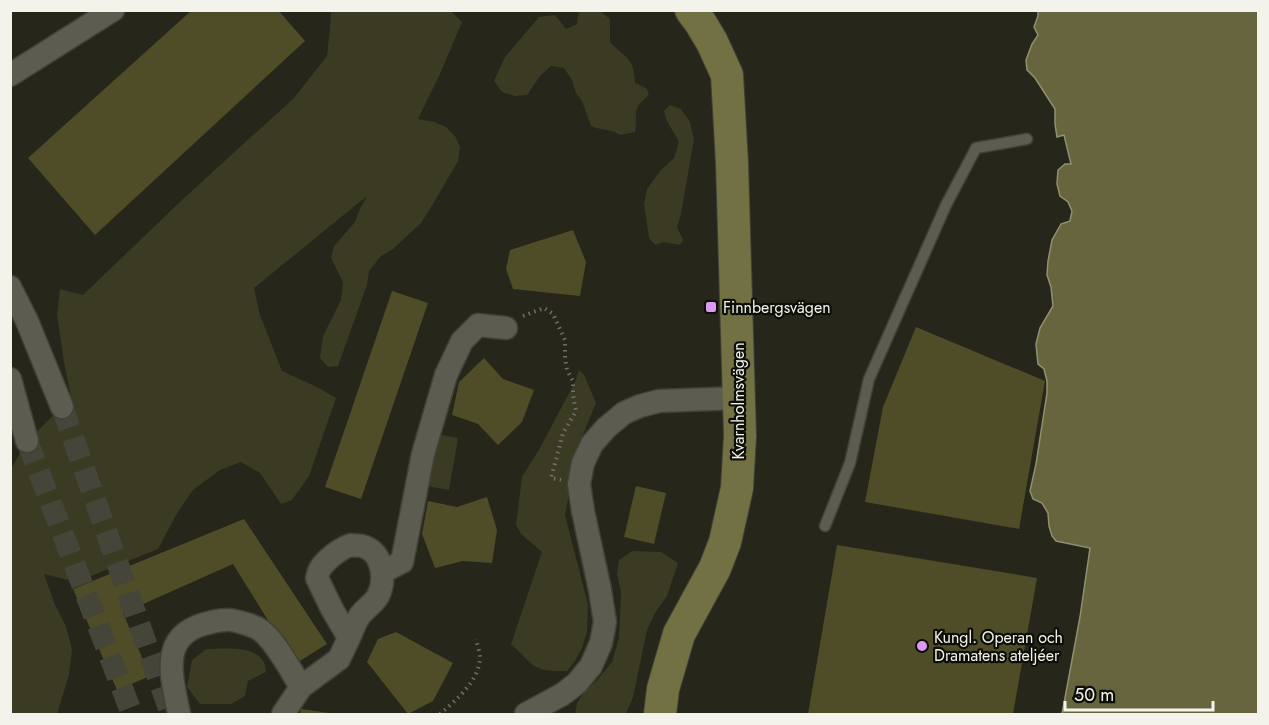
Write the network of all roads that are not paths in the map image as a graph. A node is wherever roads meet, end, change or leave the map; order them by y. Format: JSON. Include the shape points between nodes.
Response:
{"nodes":[{"id":1,"x":113,"y":10,"type":"edge"},
{"id":2,"x":691,"y":10,"type":"edge"},
{"id":3,"x":10,"y":75,"type":"edge"},
{"id":4,"x":1027,"y":139,"type":"dead end"},
{"id":5,"x":10,"y":287,"type":"edge"},
{"id":6,"x":19,"y":324,"type":"edge"},
{"id":7,"x":506,"y":328,"type":"road end"},
{"id":8,"x":10,"y":379,"type":"edge"},
{"id":9,"x":740,"y":398,"type":"junction"},
{"id":10,"x":62,"y":407,"type":"tunnel mouth"},
{"id":11,"x":27,"y":441,"type":"tunnel mouth"},
{"id":12,"x":825,"y":526,"type":"dead end"},
{"id":13,"x":382,"y":572,"type":"junction"},
{"id":14,"x":349,"y":638,"type":"junction"},
{"id":15,"x":301,"y":687,"type":"junction"},
{"id":16,"x":179,"y":714,"type":"edge"},
{"id":17,"x":283,"y":714,"type":"edge"},
{"id":18,"x":526,"y":714,"type":"edge"},
{"id":19,"x":660,"y":714,"type":"edge"}],
"edges":[{"from":1,"to":3,"type":"street"},
{"from":2,"to":9,"type":"street","name":"Kvarnholmsvägen","via":[[727,75]]},
{"from":4,"to":12,"type":"lane","via":[[976,148],[946,205],[869,378],[850,463]]},
{"from":5,"to":6,"type":"street"},
{"from":6,"to":10,"type":"street"},
{"from":7,"to":13,"type":"street","via":[[478,325],[462,341],[446,375],[423,453],[402,562]]},
{"from":8,"to":11,"type":"street"},
{"from":9,"to":18,"type":"street","via":[[659,401],[640,406],[624,413],[592,444],[579,484],[605,622],[601,643],[591,666],[577,682]]},
{"from":9,"to":19,"type":"street","name":"Kvarnholmsvägen","via":[[736,488],[724,542],[679,634]]},
{"from":13,"to":14,"type":"street","via":[[378,597],[360,615]]},
{"from":13,"to":14,"type":"street","via":[[377,555],[365,546],[351,545],[342,548],[320,569],[317,578]]},
{"from":14,"to":15,"type":"street","via":[[339,659]]},
{"from":15,"to":16,"type":"street","via":[[271,640],[258,628],[228,619],[188,630],[176,644],[170,668]]},
{"from":15,"to":17,"type":"street"}]}
